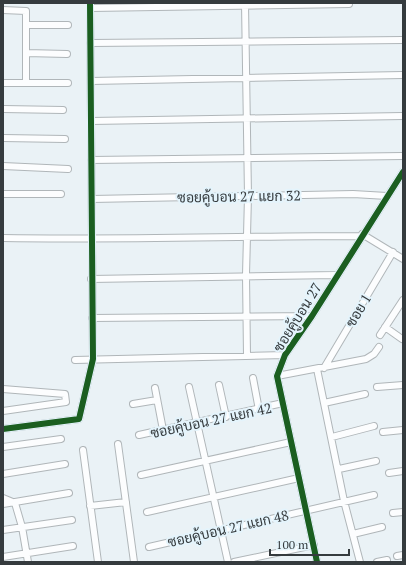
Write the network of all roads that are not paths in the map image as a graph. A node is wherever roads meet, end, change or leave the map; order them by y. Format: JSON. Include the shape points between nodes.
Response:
{"nodes":[{"id":1,"x":26,"y":3,"type":"edge"},
{"id":2,"x":245,"y":4,"type":"edge"},
{"id":3,"x":349,"y":4,"type":"edge"},
{"id":4,"x":90,"y":6,"type":"edge"},
{"id":5,"x":3,"y":10,"type":"edge"},
{"id":6,"x":26,"y":11,"type":"junction"},
{"id":7,"x":26,"y":25,"type":"junction"},
{"id":8,"x":68,"y":26,"type":"dead end"},
{"id":9,"x":403,"y":40,"type":"edge"},
{"id":10,"x":246,"y":42,"type":"junction"},
{"id":11,"x":90,"y":43,"type":"junction"},
{"id":12,"x":26,"y":53,"type":"junction"},
{"id":13,"x":67,"y":54,"type":"dead end"},
{"id":14,"x":403,"y":75,"type":"edge"},
{"id":15,"x":246,"y":79,"type":"junction"},
{"id":16,"x":91,"y":80,"type":"junction"},
{"id":17,"x":3,"y":83,"type":"edge"},
{"id":18,"x":26,"y":83,"type":"junction"},
{"id":19,"x":68,"y":83,"type":"dead end"},
{"id":20,"x":3,"y":110,"type":"edge"},
{"id":21,"x":63,"y":110,"type":"dead end"},
{"id":22,"x":403,"y":116,"type":"edge"},
{"id":23,"x":247,"y":119,"type":"junction"},
{"id":24,"x":91,"y":120,"type":"junction"},
{"id":25,"x":3,"y":138,"type":"edge"},
{"id":26,"x":65,"y":139,"type":"dead end"},
{"id":27,"x":403,"y":156,"type":"edge"},
{"id":28,"x":91,"y":160,"type":"junction"},
{"id":29,"x":247,"y":160,"type":"junction"},
{"id":30,"x":3,"y":166,"type":"edge"},
{"id":31,"x":68,"y":169,"type":"dead end"},
{"id":32,"x":403,"y":172,"type":"edge"},
{"id":33,"x":3,"y":194,"type":"edge"},
{"id":34,"x":60,"y":194,"type":"dead end"},
{"id":35,"x":248,"y":196,"type":"junction"},
{"id":36,"x":387,"y":196,"type":"junction"},
{"id":37,"x":92,"y":200,"type":"junction"},
{"id":38,"x":362,"y":235,"type":"junction"},
{"id":39,"x":247,"y":236,"type":"junction"},
{"id":40,"x":3,"y":238,"type":"edge"},
{"id":41,"x":93,"y":239,"type":"junction"},
{"id":42,"x":393,"y":252,"type":"junction"},
{"id":43,"x":403,"y":259,"type":"edge"},
{"id":44,"x":246,"y":275,"type":"junction"},
{"id":45,"x":336,"y":275,"type":"junction"},
{"id":46,"x":91,"y":279,"type":"junction"},
{"id":47,"x":403,"y":300,"type":"edge"},
{"id":48,"x":247,"y":316,"type":"junction"},
{"id":49,"x":312,"y":316,"type":"junction"},
{"id":50,"x":92,"y":318,"type":"junction"},
{"id":51,"x":385,"y":327,"type":"junction"},
{"id":52,"x":380,"y":335,"type":"dead end"},
{"id":53,"x":402,"y":339,"type":"edge"},
{"id":54,"x":379,"y":347,"type":"dead end"},
{"id":55,"x":285,"y":355,"type":"junction"},
{"id":56,"x":248,"y":356,"type":"junction"},
{"id":57,"x":93,"y":359,"type":"junction"},
{"id":58,"x":76,"y":360,"type":"dead end"},
{"id":59,"x":324,"y":368,"type":"junction"},
{"id":60,"x":317,"y":369,"type":"junction"},
{"id":61,"x":277,"y":376,"type":"junction"},
{"id":62,"x":252,"y":378,"type":"dead end"},
{"id":63,"x":219,"y":385,"type":"dead end"},
{"id":64,"x":403,"y":385,"type":"edge"},
{"id":65,"x":377,"y":386,"type":"dead end"},
{"id":66,"x":189,"y":387,"type":"dead end"},
{"id":67,"x":155,"y":388,"type":"dead end"},
{"id":68,"x":3,"y":389,"type":"edge"},
{"id":69,"x":365,"y":394,"type":"dead end"},
{"id":70,"x":157,"y":400,"type":"junction"},
{"id":71,"x":324,"y":403,"type":"junction"},
{"id":72,"x":133,"y":404,"type":"dead end"},
{"id":73,"x":282,"y":404,"type":"junction"},
{"id":74,"x":259,"y":410,"type":"junction"},
{"id":75,"x":3,"y":411,"type":"edge"},
{"id":76,"x":226,"y":417,"type":"junction"},
{"id":77,"x":196,"y":424,"type":"junction"},
{"id":78,"x":374,"y":426,"type":"dead end"},
{"id":79,"x":3,"y":428,"type":"edge"},
{"id":80,"x":163,"y":430,"type":"junction"},
{"id":81,"x":403,"y":430,"type":"edge"},
{"id":82,"x":383,"y":432,"type":"dead end"},
{"id":83,"x":139,"y":435,"type":"dead end"},
{"id":84,"x":332,"y":437,"type":"junction"},
{"id":85,"x":61,"y":439,"type":"dead end"},
{"id":86,"x":291,"y":442,"type":"junction"},
{"id":87,"x":118,"y":444,"type":"dead end"},
{"id":88,"x":3,"y":447,"type":"edge"},
{"id":89,"x":83,"y":450,"type":"dead end"},
{"id":90,"x":204,"y":461,"type":"junction"},
{"id":91,"x":376,"y":461,"type":"dead end"},
{"id":92,"x":65,"y":464,"type":"dead end"},
{"id":93,"x":339,"y":469,"type":"junction"},
{"id":94,"x":403,"y":471,"type":"edge"},
{"id":95,"x":388,"y":473,"type":"dead end"},
{"id":96,"x":3,"y":474,"type":"edge"},
{"id":97,"x":141,"y":474,"type":"dead end"},
{"id":98,"x":299,"y":478,"type":"junction"},
{"id":99,"x":70,"y":493,"type":"dead end"},
{"id":100,"x":374,"y":495,"type":"dead end"},
{"id":101,"x":3,"y":498,"type":"edge"},
{"id":102,"x":213,"y":498,"type":"junction"},
{"id":103,"x":344,"y":501,"type":"junction"},
{"id":104,"x":126,"y":502,"type":"junction"},
{"id":105,"x":15,"y":503,"type":"junction"},
{"id":106,"x":3,"y":504,"type":"edge"},
{"id":107,"x":90,"y":506,"type":"junction"},
{"id":108,"x":306,"y":509,"type":"junction"},
{"id":109,"x":147,"y":512,"type":"dead end"},
{"id":110,"x":403,"y":512,"type":"edge"},
{"id":111,"x":393,"y":513,"type":"dead end"},
{"id":112,"x":72,"y":520,"type":"dead end"},
{"id":113,"x":22,"y":527,"type":"junction"},
{"id":114,"x":382,"y":527,"type":"dead end"},
{"id":115,"x":3,"y":530,"type":"edge"},
{"id":116,"x":220,"y":530,"type":"junction"},
{"id":117,"x":353,"y":534,"type":"junction"},
{"id":118,"x":314,"y":545,"type":"junction"},
{"id":119,"x":73,"y":546,"type":"dead end"},
{"id":120,"x":149,"y":547,"type":"dead end"},
{"id":121,"x":26,"y":553,"type":"junction"},
{"id":122,"x":3,"y":557,"type":"edge"},
{"id":123,"x":387,"y":560,"type":"dead end"},
{"id":124,"x":28,"y":562,"type":"edge"},
{"id":125,"x":98,"y":562,"type":"edge"},
{"id":126,"x":134,"y":562,"type":"edge"},
{"id":127,"x":228,"y":562,"type":"edge"},
{"id":128,"x":234,"y":562,"type":"edge"},
{"id":129,"x":317,"y":562,"type":"edge"},
{"id":130,"x":360,"y":562,"type":"edge"},
{"id":131,"x":377,"y":562,"type":"edge"}],
"edges":[{"from":1,"to":6,"type":"street"},
{"from":2,"to":3,"type":"street"},
{"from":2,"to":4,"type":"street"},
{"from":2,"to":10,"type":"street"},
{"from":4,"to":11,"type":"street"},
{"from":5,"to":6,"type":"street"},
{"from":6,"to":7,"type":"street"},
{"from":7,"to":8,"type":"street"},
{"from":7,"to":12,"type":"street"},
{"from":9,"to":10,"type":"street"},
{"from":10,"to":11,"type":"street"},
{"from":10,"to":15,"type":"street"},
{"from":11,"to":16,"type":"street"},
{"from":12,"to":13,"type":"street"},
{"from":12,"to":18,"type":"street"},
{"from":14,"to":15,"type":"street"},
{"from":15,"to":16,"type":"street"},
{"from":15,"to":23,"type":"street"},
{"from":16,"to":24,"type":"street"},
{"from":17,"to":18,"type":"street"},
{"from":18,"to":19,"type":"street"},
{"from":20,"to":21,"type":"street"},
{"from":22,"to":23,"type":"street"},
{"from":23,"to":24,"type":"street"},
{"from":23,"to":29,"type":"street"},
{"from":24,"to":28,"type":"street"},
{"from":25,"to":26,"type":"street"},
{"from":27,"to":29,"type":"street"},
{"from":28,"to":29,"type":"street"},
{"from":28,"to":37,"type":"street"},
{"from":29,"to":35,"type":"street"},
{"from":30,"to":31,"type":"street"},
{"from":32,"to":36,"type":"street","name":"ซอยคู้บอน 27"},
{"from":33,"to":34,"type":"street"},
{"from":35,"to":36,"type":"street","name":"ซอยคู้บอน 27 แยก 32"},
{"from":35,"to":37,"type":"street","name":"ซอยคู้บอน 27 แยก 32"},
{"from":35,"to":39,"type":"street"},
{"from":36,"to":38,"type":"street","name":"ซอยคู้บอน 27"},
{"from":37,"to":41,"type":"street"},
{"from":38,"to":39,"type":"street"},
{"from":38,"to":42,"type":"street"},
{"from":38,"to":45,"type":"street","name":"ซอยคู้บอน 27"},
{"from":39,"to":41,"type":"street"},
{"from":39,"to":44,"type":"street"},
{"from":40,"to":41,"type":"street"},
{"from":41,"to":46,"type":"street"},
{"from":42,"to":43,"type":"street"},
{"from":42,"to":59,"type":"street","name":"ซอย 1"},
{"from":44,"to":45,"type":"street"},
{"from":44,"to":46,"type":"street"},
{"from":44,"to":48,"type":"street"},
{"from":45,"to":49,"type":"street","name":"ซอยคู้บอน 27"},
{"from":46,"to":50,"type":"street"},
{"from":47,"to":51,"type":"street"},
{"from":48,"to":49,"type":"street"},
{"from":48,"to":50,"type":"street"},
{"from":48,"to":56,"type":"street"},
{"from":49,"to":55,"type":"street","name":"ซอยคู้บอน 27"},
{"from":50,"to":57,"type":"street"},
{"from":51,"to":52,"type":"street"},
{"from":51,"to":53,"type":"street"},
{"from":54,"to":59,"type":"street","via":[[370,358]]},
{"from":55,"to":56,"type":"street"},
{"from":55,"to":61,"type":"street","name":"ซอยคู้บอน 27"},
{"from":56,"to":57,"type":"street"},
{"from":57,"to":58,"type":"street"},
{"from":57,"to":79,"type":"street","via":[[79,419]]},
{"from":59,"to":60,"type":"street"},
{"from":60,"to":61,"type":"street"},
{"from":60,"to":71,"type":"street"},
{"from":61,"to":73,"type":"street"},
{"from":62,"to":74,"type":"street"},
{"from":63,"to":76,"type":"street"},
{"from":64,"to":65,"type":"street"},
{"from":66,"to":77,"type":"street"},
{"from":67,"to":70,"type":"street"},
{"from":68,"to":75,"type":"street","via":[[65,394],[66,402]]},
{"from":69,"to":71,"type":"street"},
{"from":70,"to":72,"type":"street"},
{"from":70,"to":80,"type":"street"},
{"from":71,"to":84,"type":"street"},
{"from":73,"to":74,"type":"street","name":"ซอยคู้บอน 27 แยก 42"},
{"from":73,"to":86,"type":"street"},
{"from":74,"to":76,"type":"street","name":"ซอยคู้บอน 27 แยก 42"},
{"from":76,"to":77,"type":"street","name":"ซอยคู้บอน 27 แยก 42"},
{"from":77,"to":80,"type":"street","name":"ซอยคู้บอน 27 แยก 42"},
{"from":77,"to":90,"type":"street"},
{"from":78,"to":84,"type":"street"},
{"from":80,"to":83,"type":"street","name":"ซอยคู้บอน 27 แยก 42"},
{"from":81,"to":82,"type":"street"},
{"from":84,"to":93,"type":"street"},
{"from":85,"to":88,"type":"street"},
{"from":86,"to":90,"type":"street"},
{"from":86,"to":98,"type":"street"},
{"from":87,"to":104,"type":"street"},
{"from":89,"to":107,"type":"street"},
{"from":90,"to":97,"type":"street"},
{"from":90,"to":102,"type":"street"},
{"from":91,"to":93,"type":"street"},
{"from":92,"to":96,"type":"street"},
{"from":93,"to":103,"type":"street"},
{"from":94,"to":95,"type":"street"},
{"from":98,"to":102,"type":"street"},
{"from":98,"to":108,"type":"street"},
{"from":99,"to":105,"type":"street"},
{"from":100,"to":103,"type":"street","name":"ซอยคู้บอน 27 แยก 48"},
{"from":101,"to":105,"type":"street"},
{"from":102,"to":109,"type":"street"},
{"from":102,"to":116,"type":"street"},
{"from":103,"to":108,"type":"street","name":"ซอยคู้บอน 27 แยก 48"},
{"from":103,"to":117,"type":"street"},
{"from":104,"to":107,"type":"street"},
{"from":104,"to":126,"type":"street"},
{"from":105,"to":106,"type":"street"},
{"from":105,"to":113,"type":"street"},
{"from":107,"to":125,"type":"street"},
{"from":108,"to":116,"type":"street","name":"ซอยคู้บอน 27 แยก 48"},
{"from":108,"to":118,"type":"street"},
{"from":110,"to":111,"type":"street"},
{"from":112,"to":113,"type":"street"},
{"from":113,"to":115,"type":"street"},
{"from":113,"to":121,"type":"street"},
{"from":114,"to":117,"type":"street"},
{"from":116,"to":120,"type":"street","name":"ซอยคู้บอน 27 แยก 48"},
{"from":116,"to":127,"type":"street"},
{"from":117,"to":130,"type":"street"},
{"from":118,"to":128,"type":"street"},
{"from":118,"to":129,"type":"street"},
{"from":119,"to":121,"type":"street"},
{"from":121,"to":122,"type":"street"},
{"from":121,"to":124,"type":"street"},
{"from":123,"to":131,"type":"street"}]}
